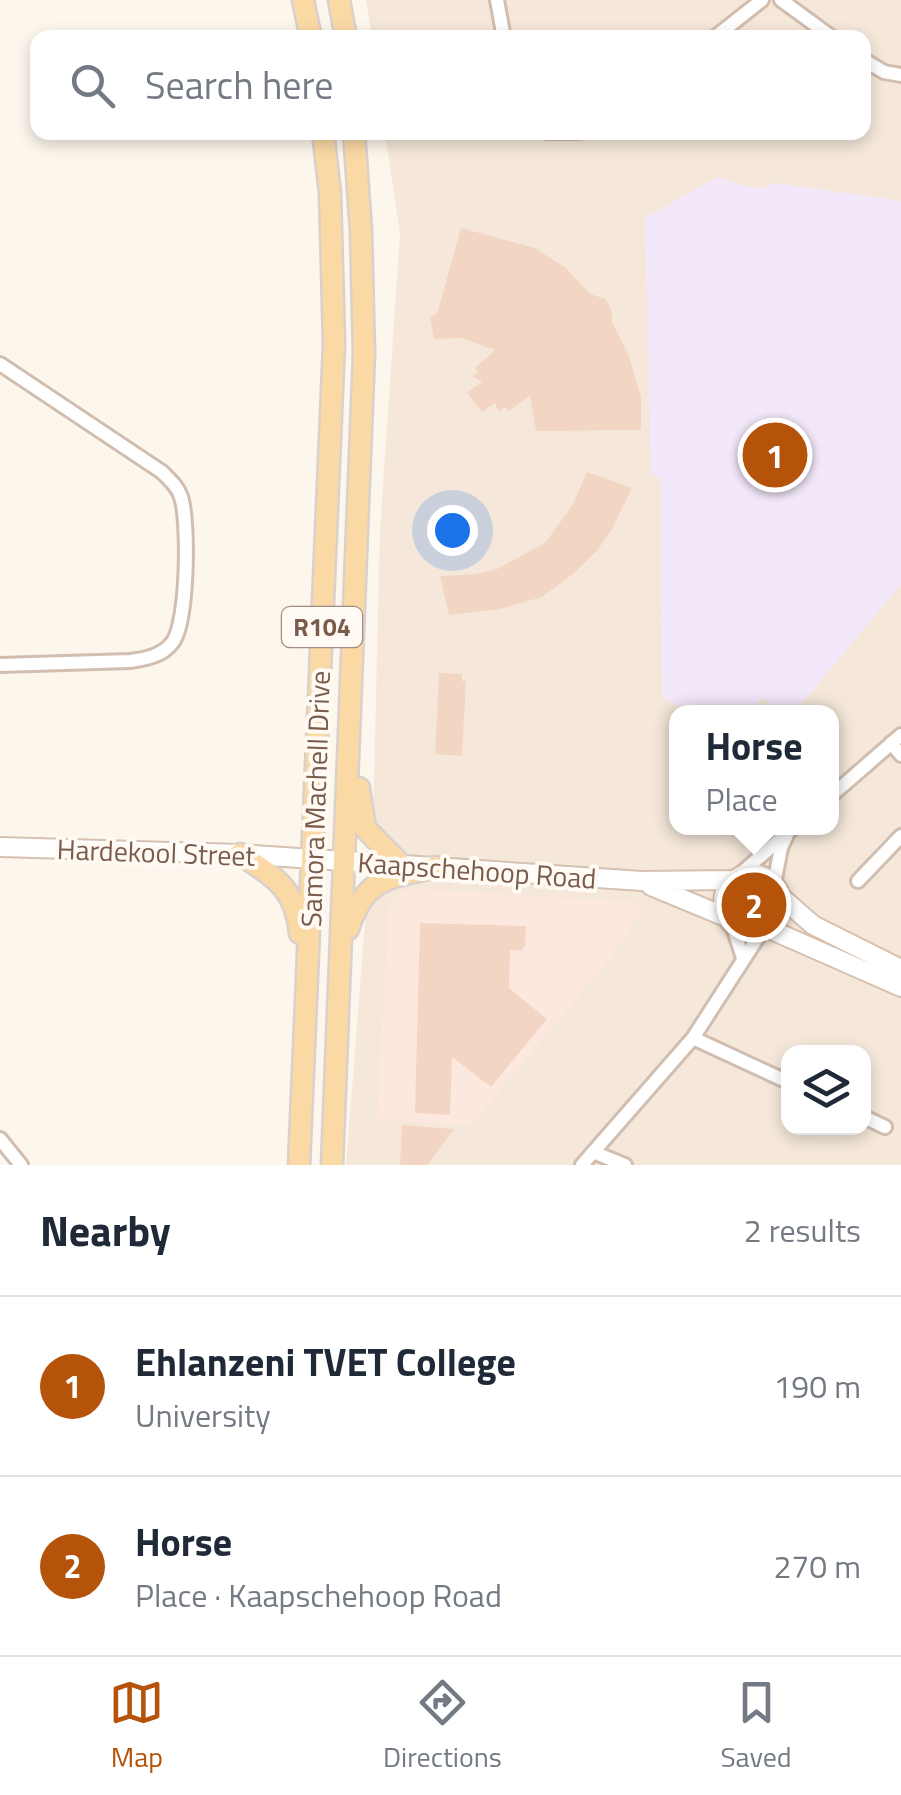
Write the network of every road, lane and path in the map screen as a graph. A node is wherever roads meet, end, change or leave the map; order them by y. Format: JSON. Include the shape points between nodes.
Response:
{"nodes":[{"id":1,"x":303,"y":0,"type":"edge"},
{"id":2,"x":338,"y":0,"type":"edge"},
{"id":3,"x":497,"y":0,"type":"edge"},
{"id":4,"x":762,"y":0,"type":"edge"},
{"id":5,"x":782,"y":0,"type":"edge"},
{"id":6,"x":309,"y":30,"type":"edge"},
{"id":7,"x":344,"y":30,"type":"edge"},
{"id":8,"x":503,"y":30,"type":"edge"},
{"id":9,"x":724,"y":30,"type":"edge"},
{"id":10,"x":822,"y":30,"type":"edge"},
{"id":11,"x":871,"y":64,"type":"edge"},
{"id":12,"x":901,"y":75,"type":"edge"},
{"id":13,"x":324,"y":140,"type":"edge"},
{"id":14,"x":355,"y":140,"type":"edge"},
{"id":15,"x":0,"y":364,"type":"edge"},
{"id":16,"x":0,"y":665,"type":"edge"},
{"id":17,"x":352,"y":666,"type":"junction"},
{"id":18,"x":896,"y":739,"type":"edge"},
{"id":19,"x":901,"y":756,"type":"edge"},
{"id":20,"x":839,"y":788,"type":"edge"},
{"id":21,"x":785,"y":835,"type":"edge"},
{"id":22,"x":788,"y":835,"type":"edge"},
{"id":23,"x":901,"y":836,"type":"edge"},
{"id":24,"x":0,"y":847,"type":"edge"},
{"id":25,"x":240,"y":854,"type":"junction"},
{"id":26,"x":312,"y":858,"type":"junction"},
{"id":27,"x":344,"y":861,"type":"junction"},
{"id":28,"x":401,"y":865,"type":"junction"},
{"id":29,"x":437,"y":868,"type":"junction"},
{"id":30,"x":736,"y":878,"type":"junction"},
{"id":31,"x":642,"y":881,"type":"junction"},
{"id":32,"x":858,"y":881,"type":"dead end"},
{"id":33,"x":777,"y":890,"type":"junction"},
{"id":34,"x":729,"y":921,"type":"junction"},
{"id":35,"x":764,"y":930,"type":"junction"},
{"id":36,"x":340,"y":954,"type":"junction"},
{"id":37,"x":744,"y":958,"type":"junction"},
{"id":38,"x":901,"y":968,"type":"edge"},
{"id":39,"x":901,"y":987,"type":"edge"},
{"id":40,"x":307,"y":1020,"type":"junction"},
{"id":41,"x":693,"y":1038,"type":"junction"},
{"id":42,"x":781,"y":1079,"type":"edge"},
{"id":43,"x":871,"y":1120,"type":"edge"},
{"id":44,"x":301,"y":1122,"type":"junction"},
{"id":45,"x":884,"y":1127,"type":"dead end"},
{"id":46,"x":0,"y":1138,"type":"edge"},
{"id":47,"x":593,"y":1152,"type":"junction"},
{"id":48,"x":335,"y":1159,"type":"edge"},
{"id":49,"x":21,"y":1165,"type":"edge"},
{"id":50,"x":299,"y":1165,"type":"edge"},
{"id":51,"x":311,"y":1165,"type":"edge"},
{"id":52,"x":582,"y":1165,"type":"edge"},
{"id":53,"x":625,"y":1165,"type":"edge"}],
"edges":[{"from":1,"to":6,"type":"main road"},
{"from":2,"to":7,"type":"main road"},
{"from":3,"to":8,"type":"street"},
{"from":4,"to":9,"type":"street"},
{"from":5,"to":10,"type":"street"},
{"from":11,"to":12,"type":"street"},
{"from":13,"to":26,"type":"main road","name":"Samora Machell Drive","number":"R104","via":[[334,344]]},
{"from":14,"to":17,"type":"main road","name":"Samora Machell Drive","number":"R104","via":[[364,353]]},
{"from":15,"to":16,"type":"street","via":[[180,490],[184,615],[170,646],[130,661]]},
{"from":17,"to":27,"type":"main road","name":"Samora Machell Drive","number":"R104"},
{"from":17,"to":28,"type":"main road","via":[[361,818]]},
{"from":18,"to":19,"type":"street"},
{"from":18,"to":20,"type":"street"},
{"from":21,"to":30,"type":"street"},
{"from":22,"to":33,"type":"street"},
{"from":23,"to":32,"type":"street"},
{"from":24,"to":25,"type":"main road","name":"Hardekool Street"},
{"from":25,"to":26,"type":"main road","name":"Hardekool Street"},
{"from":25,"to":40,"type":"main road","via":[[278,881],[298,911]]},
{"from":26,"to":27,"type":"main road","name":"Kaapschehoop Road"},
{"from":26,"to":40,"type":"main road","name":"Samora Machell Drive","number":"R104"},
{"from":27,"to":28,"type":"main road","name":"Kaapschehoop Road"},
{"from":27,"to":36,"type":"main road","name":"Samora Machell Drive","number":"R104"},
{"from":28,"to":29,"type":"main road","name":"Kaapschehoop Road"},
{"from":29,"to":31,"type":"main road","name":"Kaapschehoop Road"},
{"from":29,"to":36,"type":"main road","via":[[373,885],[360,900]]},
{"from":30,"to":31,"type":"main road","name":"Kaapschehoop Road"},
{"from":30,"to":33,"type":"main road","via":[[757,874]]},
{"from":30,"to":34,"type":"main road","via":[[724,893]]},
{"from":31,"to":34,"type":"main road"},
{"from":33,"to":35,"type":"main road","via":[[779,915]]},
{"from":33,"to":38,"type":"main road","via":[[813,924]]},
{"from":34,"to":35,"type":"main road","via":[[749,932]]},
{"from":34,"to":37,"type":"street"},
{"from":35,"to":37,"type":"street"},
{"from":35,"to":39,"type":"main road"},
{"from":36,"to":48,"type":"main road","name":"Samora Machell Drive","number":"R104"},
{"from":37,"to":41,"type":"street"},
{"from":40,"to":44,"type":"main road","name":"Samora Machell Drive","number":"R104"},
{"from":41,"to":42,"type":"street"},
{"from":41,"to":47,"type":"street"},
{"from":43,"to":45,"type":"street"},
{"from":44,"to":50,"type":"main road","name":"Samora Machell Drive","number":"R104"},
{"from":44,"to":51,"type":"main road"},
{"from":46,"to":49,"type":"street"},
{"from":47,"to":52,"type":"street"},
{"from":47,"to":53,"type":"street"}]}
